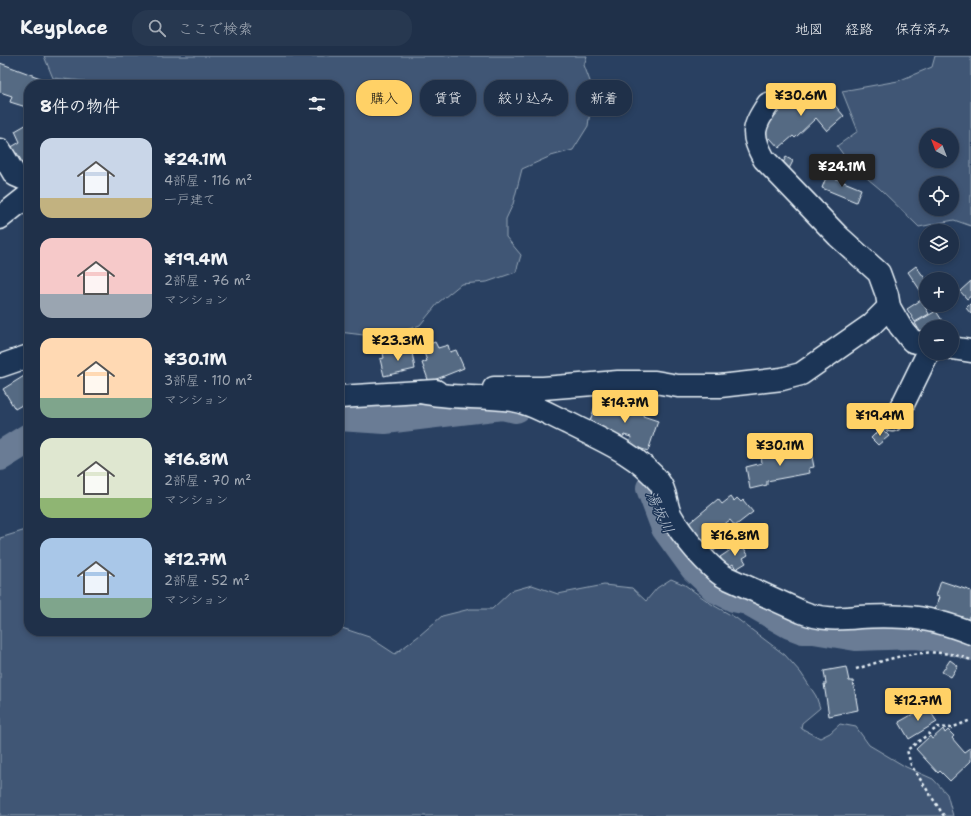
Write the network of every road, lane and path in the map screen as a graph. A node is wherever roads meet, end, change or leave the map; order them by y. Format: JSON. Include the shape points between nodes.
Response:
{"nodes":[{"id":1,"x":768,"y":104,"type":"dead end"},
{"id":2,"x":0,"y":150,"type":"edge"},
{"id":3,"x":24,"y":179,"type":"edge"},
{"id":4,"x":24,"y":199,"type":"edge"},
{"id":5,"x":0,"y":218,"type":"edge"},
{"id":6,"x":889,"y":307,"type":"junction"},
{"id":7,"x":919,"y":342,"type":"edge"},
{"id":8,"x":959,"y":349,"type":"edge"},
{"id":9,"x":971,"y":351,"type":"edge"},
{"id":10,"x":24,"y":358,"type":"edge"},
{"id":11,"x":925,"y":360,"type":"edge"},
{"id":12,"x":0,"y":366,"type":"edge"},
{"id":13,"x":421,"y":392,"type":"junction"},
{"id":14,"x":344,"y":397,"type":"edge"},
{"id":15,"x":892,"y":420,"type":"dead end"},
{"id":16,"x":971,"y":633,"type":"edge"},
{"id":17,"x":971,"y":660,"type":"edge"},
{"id":18,"x":856,"y":670,"type":"dead end"},
{"id":19,"x":971,"y":720,"type":"edge"},
{"id":20,"x":944,"y":816,"type":"edge"}],
"edges":[{"from":1,"to":6,"type":"street","via":[[756,123],[755,134],[764,159],[838,236],[879,273]]},
{"from":2,"to":3,"type":"street","via":[[15,175]]},
{"from":4,"to":5,"type":"street"},
{"from":6,"to":7,"type":"street","via":[[912,341]]},
{"from":6,"to":13,"type":"street","via":[[871,325],[801,374],[782,380],[720,386],[618,382],[543,388],[510,387]]},
{"from":8,"to":9,"type":"street"},
{"from":10,"to":12,"type":"street"},
{"from":11,"to":15,"type":"street"},
{"from":13,"to":14,"type":"street"},
{"from":13,"to":16,"type":"street","via":[[442,397],[513,400],[544,411],[620,449],[659,482],[665,493],[670,516],[714,570],[802,612],[813,616],[844,619],[907,617]]},
{"from":17,"to":18,"type":"path","via":[[936,651],[900,655]]},
{"from":19,"to":20,"type":"path","via":[[951,728],[938,727],[907,750],[911,765]]}]}
